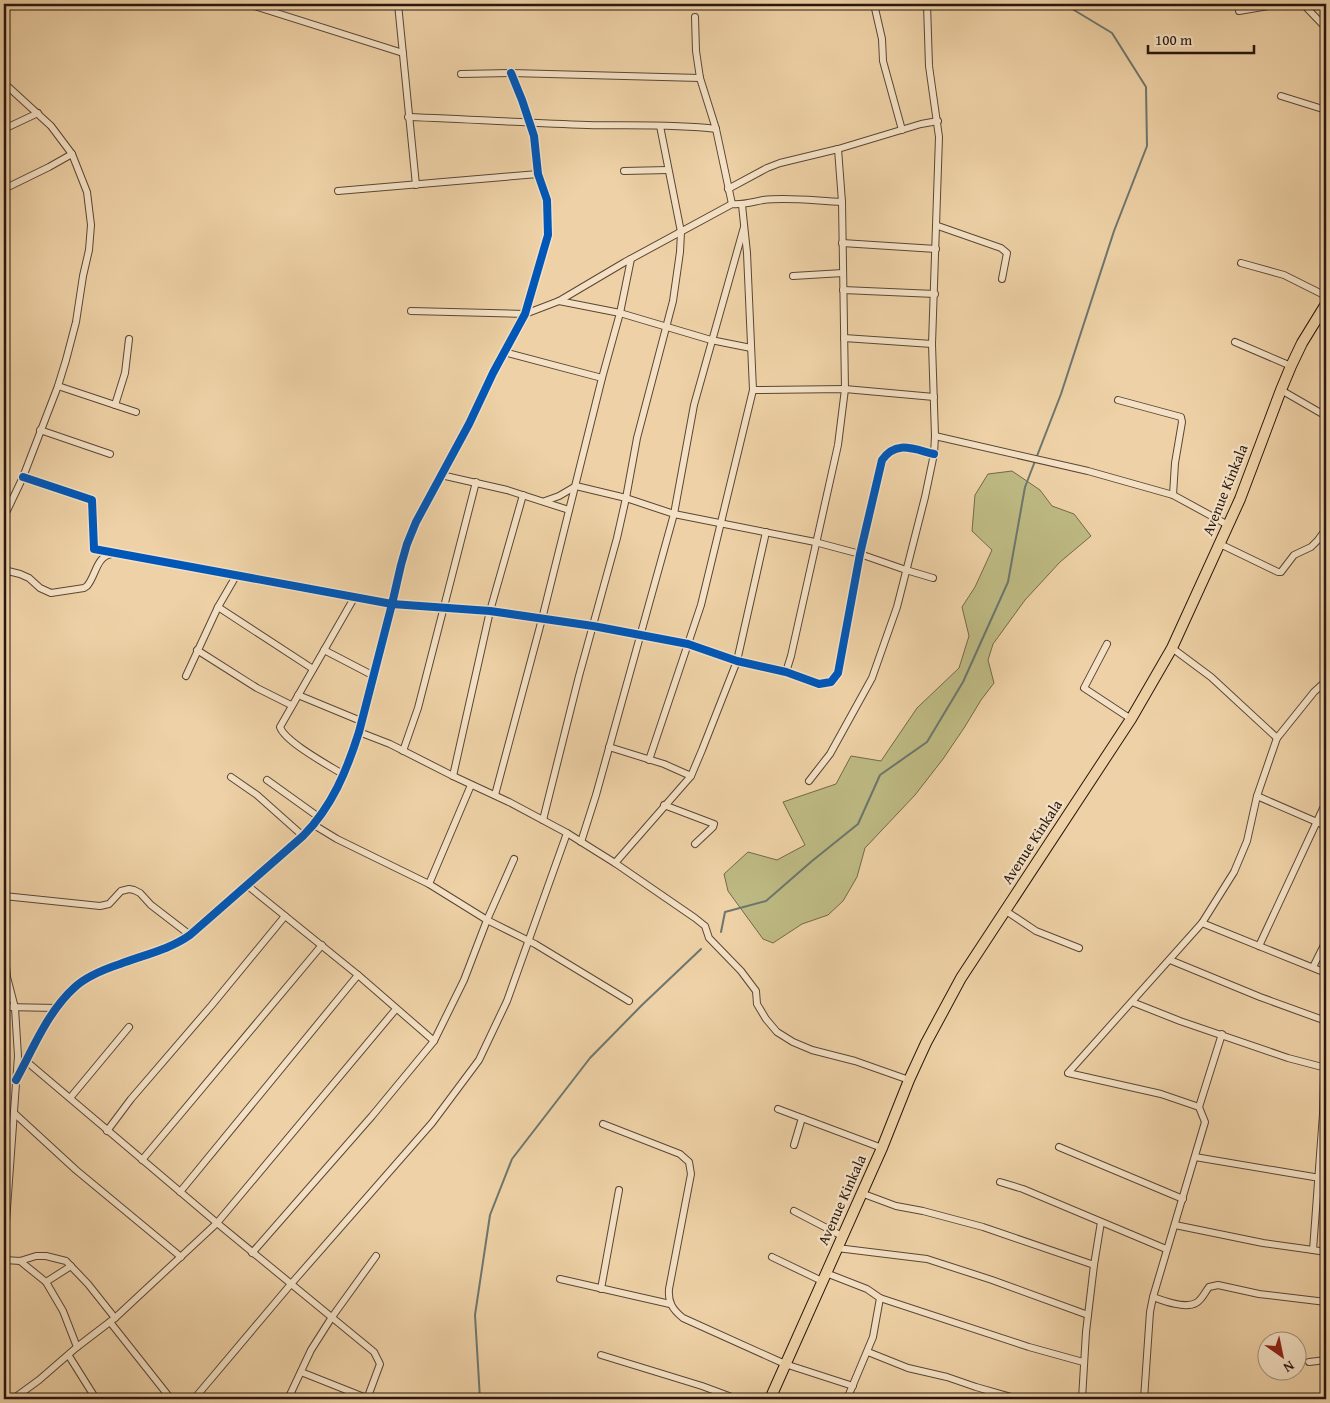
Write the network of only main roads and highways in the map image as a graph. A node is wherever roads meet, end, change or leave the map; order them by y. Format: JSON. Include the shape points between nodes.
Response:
{"nodes":[{"id":1,"x":1326,"y":304,"type":"edge"},
{"id":2,"x":770,"y":1399,"type":"edge"}],
"edges":[{"from":1,"to":2,"type":"main road","name":"Avenue Kinkala","via":[[1291,366],[1240,499],[1172,648],[1131,719],[961,978],[909,1080]]}]}
